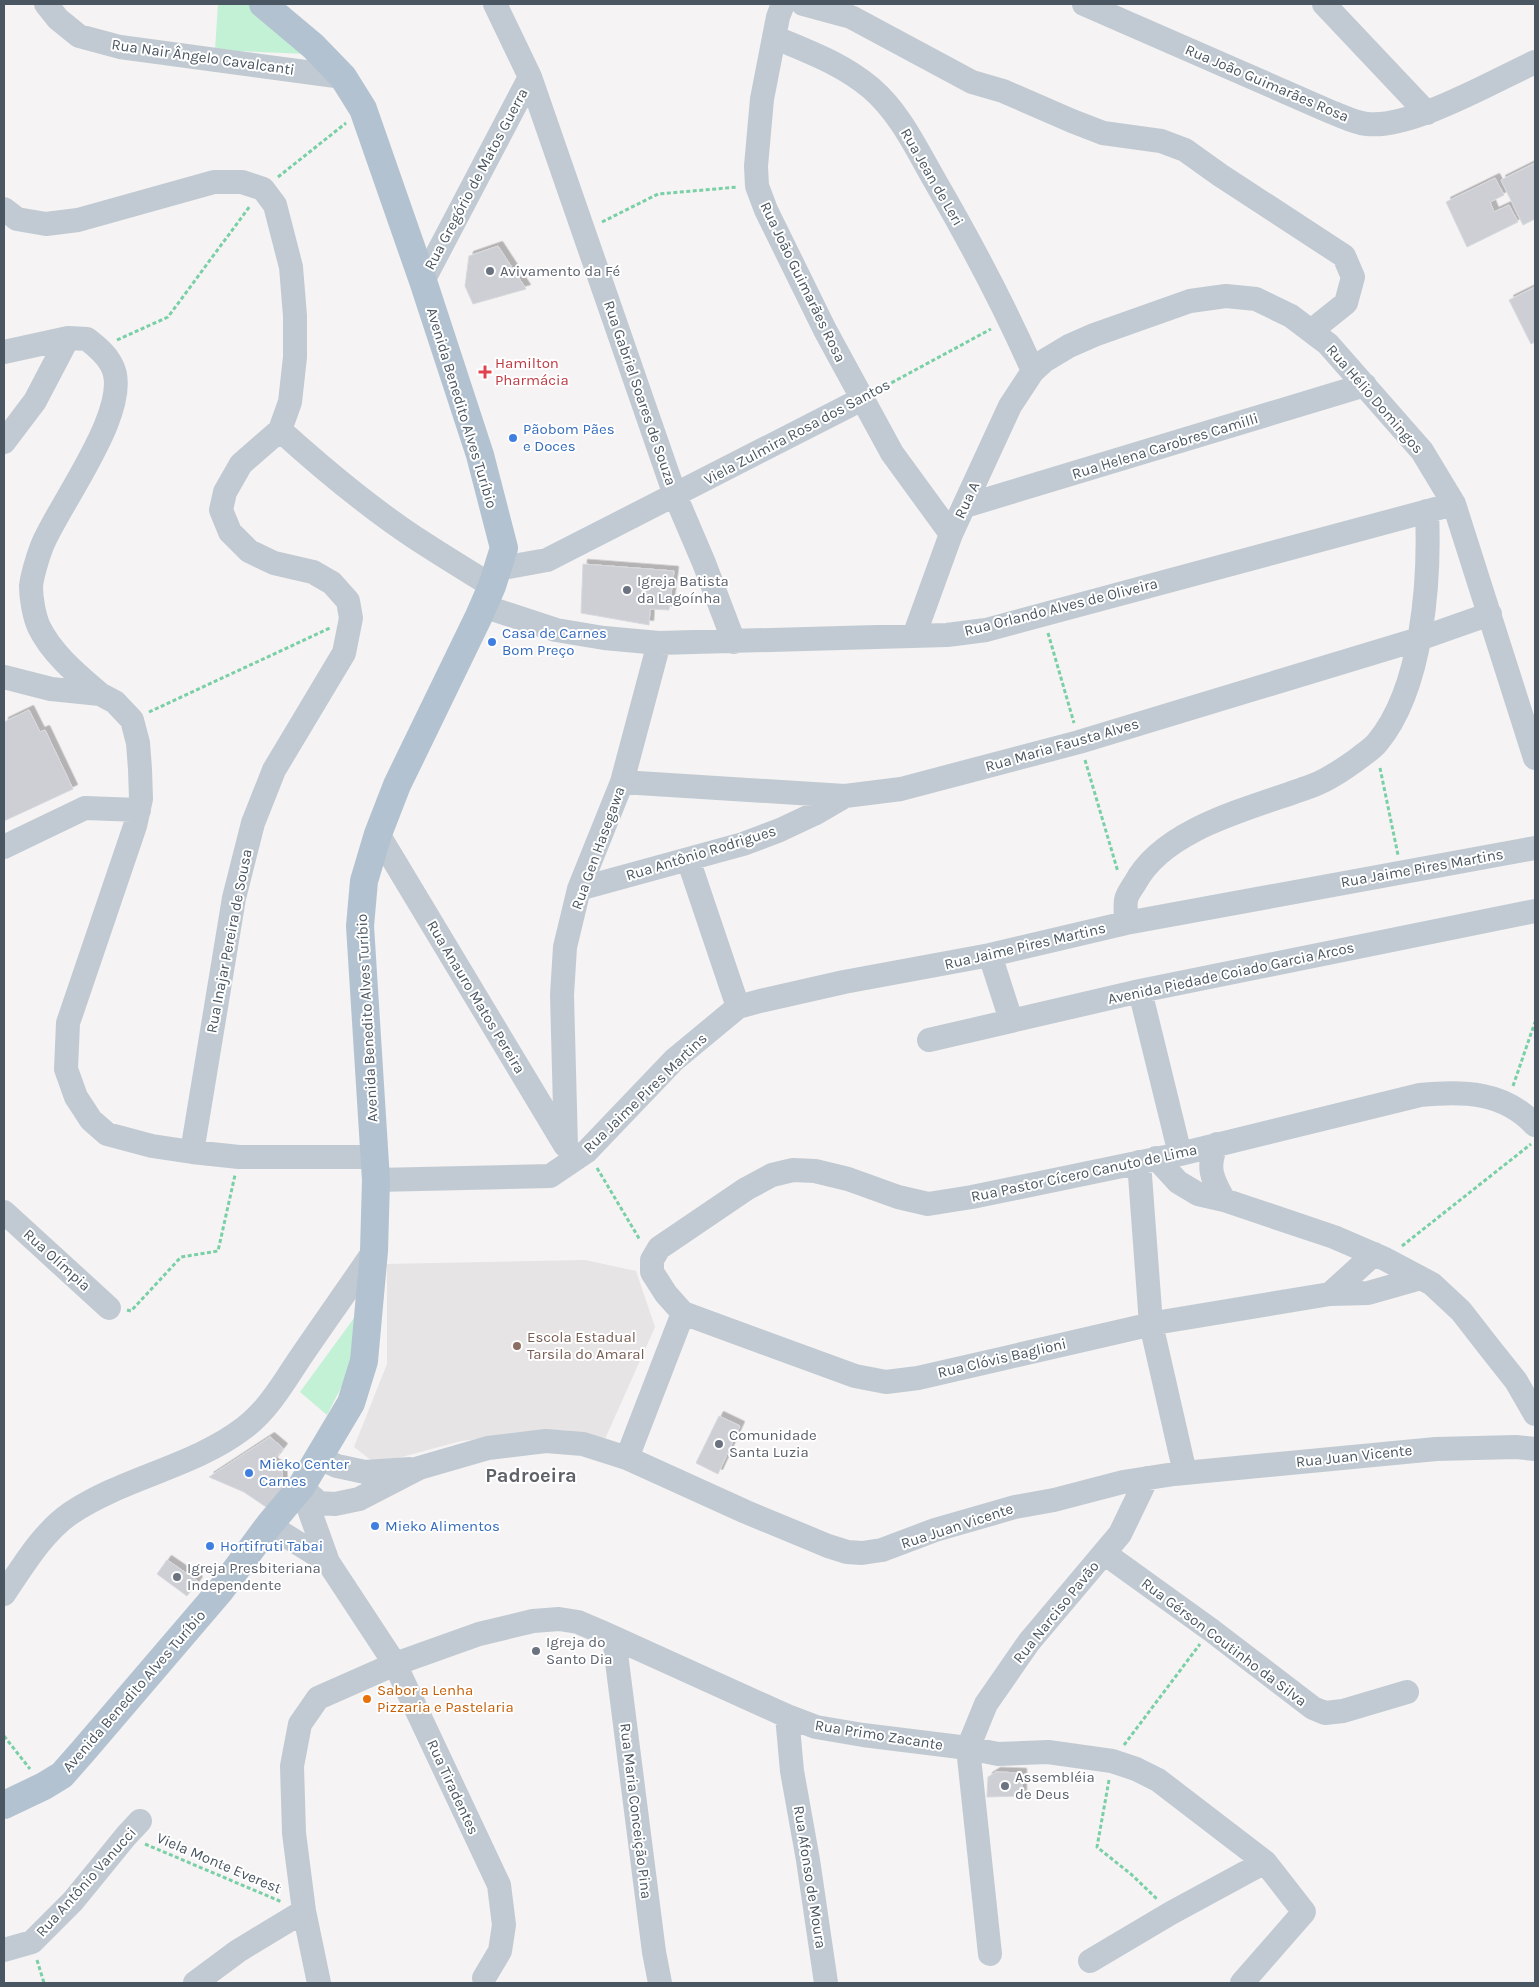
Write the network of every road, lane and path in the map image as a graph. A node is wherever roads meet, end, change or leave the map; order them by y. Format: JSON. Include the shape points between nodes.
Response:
{"nodes":[{"id":1,"x":46,"y":4,"type":"edge"},
{"id":2,"x":263,"y":4,"type":"edge"},
{"id":3,"x":495,"y":4,"type":"edge"},
{"id":4,"x":783,"y":4,"type":"edge"},
{"id":5,"x":803,"y":4,"type":"edge"},
{"id":6,"x":1084,"y":4,"type":"edge"},
{"id":7,"x":1324,"y":4,"type":"edge"},
{"id":8,"x":774,"y":37,"type":"junction"},
{"id":9,"x":1535,"y":62,"type":"edge"},
{"id":10,"x":343,"y":77,"type":"junction"},
{"id":11,"x":530,"y":77,"type":"junction"},
{"id":12,"x":363,"y":109,"type":"junction"},
{"id":13,"x":1427,"y":113,"type":"junction"},
{"id":14,"x":757,"y":186,"type":"junction"},
{"id":15,"x":263,"y":189,"type":"junction"},
{"id":16,"x":4,"y":209,"type":"edge"},
{"id":17,"x":583,"y":231,"type":"junction"},
{"id":18,"x":423,"y":281,"type":"junction"},
{"id":19,"x":1010,"y":318,"type":"junction"},
{"id":20,"x":1311,"y":331,"type":"junction"},
{"id":21,"x":68,"y":338,"type":"junction"},
{"id":22,"x":99,"y":349,"type":"junction"},
{"id":23,"x":4,"y":352,"type":"edge"},
{"id":24,"x":1032,"y":371,"type":"junction"},
{"id":25,"x":1365,"y":385,"type":"junction"},
{"id":26,"x":862,"y":399,"type":"junction"},
{"id":27,"x":280,"y":430,"type":"junction"},
{"id":28,"x":4,"y":442,"type":"edge"},
{"id":29,"x":676,"y":495,"type":"junction"},
{"id":30,"x":1454,"y":504,"type":"junction"},
{"id":31,"x":965,"y":506,"type":"junction"},
{"id":32,"x":1427,"y":511,"type":"junction"},
{"id":33,"x":951,"y":534,"type":"junction"},
{"id":34,"x":491,"y":587,"type":"junction"},
{"id":35,"x":1490,"y":614,"type":"junction"},
{"id":36,"x":351,"y":618,"type":"junction"},
{"id":37,"x":914,"y":636,"type":"junction"},
{"id":38,"x":1418,"y":639,"type":"junction"},
{"id":39,"x":734,"y":642,"type":"junction"},
{"id":40,"x":659,"y":643,"type":"junction"},
{"id":41,"x":4,"y":676,"type":"edge"},
{"id":42,"x":100,"y":694,"type":"junction"},
{"id":43,"x":132,"y":720,"type":"junction"},
{"id":44,"x":1376,"y":745,"type":"junction"},
{"id":45,"x":1535,"y":758,"type":"edge"},
{"id":46,"x":622,"y":782,"type":"junction"},
{"id":47,"x":845,"y":796,"type":"junction"},
{"id":48,"x":139,"y":810,"type":"junction"},
{"id":49,"x":378,"y":834,"type":"junction"},
{"id":50,"x":4,"y":847,"type":"edge"},
{"id":51,"x":1535,"y":848,"type":"edge"},
{"id":52,"x":688,"y":859,"type":"junction"},
{"id":53,"x":1402,"y":872,"type":"junction"},
{"id":54,"x":579,"y":888,"type":"junction"},
{"id":55,"x":1535,"y":911,"type":"edge"},
{"id":56,"x":1126,"y":922,"type":"junction"},
{"id":57,"x":990,"y":955,"type":"junction"},
{"id":58,"x":1140,"y":991,"type":"junction"},
{"id":59,"x":738,"y":1007,"type":"junction"},
{"id":60,"x":1011,"y":1020,"type":"junction"},
{"id":61,"x":1535,"y":1022,"type":"edge"},
{"id":62,"x":929,"y":1040,"type":"dead end"},
{"id":63,"x":1507,"y":1103,"type":"junction"},
{"id":64,"x":1535,"y":1125,"type":"edge"},
{"id":65,"x":1535,"y":1141,"type":"edge"},
{"id":66,"x":1218,"y":1144,"type":"junction"},
{"id":67,"x":192,"y":1152,"type":"junction"},
{"id":68,"x":575,"y":1153,"type":"junction"},
{"id":69,"x":1180,"y":1154,"type":"junction"},
{"id":70,"x":239,"y":1157,"type":"junction"},
{"id":71,"x":1148,"y":1160,"type":"junction"},
{"id":72,"x":375,"y":1168,"type":"junction"},
{"id":73,"x":1224,"y":1200,"type":"junction"},
{"id":74,"x":4,"y":1212,"type":"edge"},
{"id":75,"x":374,"y":1251,"type":"junction"},
{"id":76,"x":1380,"y":1256,"type":"junction"},
{"id":77,"x":652,"y":1260,"type":"junction"},
{"id":78,"x":1421,"y":1278,"type":"junction"},
{"id":79,"x":1330,"y":1294,"type":"junction"},
{"id":80,"x":109,"y":1308,"type":"joint"},
{"id":81,"x":683,"y":1313,"type":"junction"},
{"id":82,"x":1152,"y":1324,"type":"junction"},
{"id":83,"x":1516,"y":1381,"type":"junction"},
{"id":84,"x":1535,"y":1414,"type":"edge"},
{"id":85,"x":1526,"y":1448,"type":"edge"},
{"id":86,"x":319,"y":1458,"type":"junction"},
{"id":87,"x":626,"y":1458,"type":"junction"},
{"id":88,"x":419,"y":1468,"type":"junction"},
{"id":89,"x":1185,"y":1473,"type":"junction"},
{"id":90,"x":1147,"y":1478,"type":"junction"},
{"id":91,"x":300,"y":1487,"type":"junction"},
{"id":92,"x":269,"y":1526,"type":"junction"},
{"id":93,"x":1104,"y":1553,"type":"junction"},
{"id":94,"x":328,"y":1562,"type":"junction"},
{"id":95,"x":4,"y":1594,"type":"edge"},
{"id":96,"x":1211,"y":1630,"type":"junction"},
{"id":97,"x":614,"y":1638,"type":"junction"},
{"id":98,"x":395,"y":1664,"type":"junction"},
{"id":99,"x":1407,"y":1692,"type":"dead end"},
{"id":100,"x":787,"y":1716,"type":"junction"},
{"id":101,"x":816,"y":1727,"type":"junction"},
{"id":102,"x":4,"y":1736,"type":"edge"},
{"id":103,"x":968,"y":1748,"type":"junction"},
{"id":104,"x":1112,"y":1761,"type":"junction"},
{"id":105,"x":792,"y":1771,"type":"junction"},
{"id":106,"x":44,"y":1786,"type":"junction"},
{"id":107,"x":4,"y":1805,"type":"edge"},
{"id":108,"x":133,"y":1829,"type":"joint"},
{"id":109,"x":1264,"y":1862,"type":"junction"},
{"id":110,"x":304,"y":1910,"type":"junction"},
{"id":111,"x":1171,"y":1913,"type":"junction"},
{"id":112,"x":4,"y":1950,"type":"edge"},
{"id":113,"x":990,"y":1954,"type":"dead end"},
{"id":114,"x":1090,"y":1961,"type":"dead end"},
{"id":115,"x":484,"y":1978,"type":"dead end"},
{"id":116,"x":194,"y":1983,"type":"edge"},
{"id":117,"x":319,"y":1983,"type":"edge"},
{"id":118,"x":660,"y":1983,"type":"edge"},
{"id":119,"x":826,"y":1983,"type":"edge"},
{"id":120,"x":1242,"y":1983,"type":"edge"}],
"edges":[{"from":1,"to":10,"type":"street","name":"Rua Nair Ângelo Cavalcanti","via":[[58,19],[80,36],[120,47]]},
{"from":2,"to":10,"type":"main road","name":"Avenida Benedito Alves Turíbio","via":[[313,46]]},
{"from":3,"to":11,"type":"street","name":"Rua Gabriel Soares de Souza"},
{"from":4,"to":8,"type":"street","name":"Rua João Guimarães Rosa"},
{"from":5,"to":20,"type":"street","via":[[850,17],[972,82],[1003,91],[1103,133],[1161,141],[1185,150],[1344,256],[1353,277],[1346,303]]},
{"from":6,"to":13,"type":"street","name":"Rua João Guimarães Rosa","via":[[1331,112],[1367,124],[1395,122]]},
{"from":7,"to":13,"type":"street"},
{"from":8,"to":14,"type":"street","name":"Rua João Guimarães Rosa","via":[[761,108]]},
{"from":8,"to":19,"type":"street","name":"Rua Jean de Leri","via":[[844,68],[872,89],[897,115]]},
{"from":9,"to":13,"type":"street","name":"Rua João Guimarães Rosa"},
{"from":10,"to":12,"type":"main road","name":"Avenida Benedito Alves Turíbio"},
{"from":11,"to":17,"type":"street","name":"Rua Gabriel Soares de Souza"},
{"from":11,"to":18,"type":"street","name":"Rua Gregório de Matos Guerra"},
{"from":12,"to":15,"type":"path"},
{"from":12,"to":18,"type":"main road","name":"Avenida Benedito Alves Turíbio"},
{"from":14,"to":17,"type":"path","via":[[658,194]]},
{"from":14,"to":26,"type":"street","name":"Rua João Guimarães Rosa","via":[[825,330]]},
{"from":15,"to":16,"type":"street","via":[[242,182],[214,182],[78,220],[46,224],[17,219]]},
{"from":15,"to":22,"type":"path","via":[[168,317]]},
{"from":15,"to":27,"type":"street","via":[[275,205],[291,267],[294,366],[290,402]]},
{"from":17,"to":29,"type":"street","name":"Rua Gabriel Soares de Souza"},
{"from":18,"to":34,"type":"main road","name":"Avenida Benedito Alves Turíbio","via":[[480,454],[504,548]]},
{"from":19,"to":24,"type":"street","name":"Rua Jean de Leri"},
{"from":19,"to":26,"type":"path","name":"Viela Zulmira Rosa dos Santos"},
{"from":20,"to":24,"type":"street","name":"Rua Hélio Domingos","via":[[1291,316],[1256,299],[1226,296],[1190,301],[1069,346]]},
{"from":20,"to":25,"type":"street","name":"Rua Hélio Domingos","via":[[1328,344]]},
{"from":21,"to":22,"type":"street","via":[[88,339]]},
{"from":21,"to":23,"type":"street"},
{"from":21,"to":28,"type":"street","via":[[35,401]]},
{"from":22,"to":42,"type":"street","via":[[112,364],[116,380],[114,403],[100,440],[42,546],[31,586],[39,627],[73,672]]},
{"from":24,"to":31,"type":"street","name":"Rua A","via":[[1010,406]]},
{"from":25,"to":30,"type":"street","name":"Rua Hélio Domingos","via":[[1422,451]]},
{"from":25,"to":31,"type":"street","name":"Rua Helena Carobres Camilli"},
{"from":26,"to":29,"type":"street","name":"Viela Zulmira Rosa dos Santos"},
{"from":26,"to":33,"type":"street","name":"Rua João Guimarães Rosa","via":[[892,453]]},
{"from":27,"to":34,"type":"street","name":"Rua Orlando Alves de Oliveira","via":[[356,494]]},
{"from":27,"to":36,"type":"street","via":[[241,464],[224,492],[221,510],[230,532],[249,551],[274,563],[313,572],[332,583],[348,601]]},
{"from":29,"to":34,"type":"street","name":"Viela Zulmira Rosa dos Santos"},
{"from":29,"to":39,"type":"street","name":"Rua Gabriel Soares de Souza"},
{"from":30,"to":32,"type":"street","name":"Rua Orlando Alves de Oliveira"},
{"from":30,"to":35,"type":"street","name":"Rua Hélio Domingos"},
{"from":31,"to":33,"type":"street","name":"Rua A"},
{"from":32,"to":37,"type":"street","name":"Rua Orlando Alves de Oliveira","via":[[986,630]]},
{"from":32,"to":38,"type":"street","via":[[1428,569]]},
{"from":33,"to":37,"type":"street","name":"Rua A"},
{"from":34,"to":40,"type":"street","name":"Rua Orlando Alves de Oliveira","via":[[556,630]]},
{"from":34,"to":49,"type":"main road","name":"Avenida Benedito Alves Turíbio","via":[[397,785]]},
{"from":35,"to":38,"type":"street","name":"Rua Maria Fausta Alves"},
{"from":35,"to":45,"type":"street","name":"Rua Hélio Domingos"},
{"from":36,"to":43,"type":"path"},
{"from":36,"to":67,"type":"street","name":"Rua Inajar Pereira de Sousa","via":[[344,653],[274,770],[252,823],[234,898]]},
{"from":37,"to":39,"type":"street","name":"Rua Orlando Alves de Oliveira"},
{"from":38,"to":44,"type":"street","via":[[1404,696]]},
{"from":38,"to":47,"type":"street","name":"Rua Maria Fausta Alves","via":[[1052,749],[901,789]]},
{"from":39,"to":40,"type":"street","name":"Rua Orlando Alves de Oliveira"},
{"from":40,"to":46,"type":"street","name":"Rua Gen Hasegawa"},
{"from":41,"to":42,"type":"street","via":[[51,689]]},
{"from":42,"to":43,"type":"street","via":[[115,702]]},
{"from":43,"to":48,"type":"street","name":"Rua Jaime Pires Martins","via":[[138,743]]},
{"from":44,"to":53,"type":"path"},
{"from":44,"to":56,"type":"street","via":[[1344,769],[1315,785],[1271,798],[1218,820],[1156,854],[1126,899]]},
{"from":46,"to":47,"type":"street","name":"Rua Maria Fausta Alves"},
{"from":46,"to":54,"type":"street","name":"Rua Gen Hasegawa"},
{"from":47,"to":52,"type":"street","name":"Rua Antônio Rodrigues","via":[[780,830]]},
{"from":48,"to":50,"type":"street","via":[[85,808]]},
{"from":48,"to":67,"type":"street","name":"Rua Jaime Pires Martins","via":[[68,1024],[66,1070],[76,1097],[91,1120],[107,1134]]},
{"from":49,"to":68,"type":"street","name":"Rua Anauro Matos Pereira"},
{"from":49,"to":72,"type":"main road","name":"Avenida Benedito Alves Turíbio","via":[[364,881],[360,926]]},
{"from":51,"to":53,"type":"street","name":"Rua Jaime Pires Martins"},
{"from":52,"to":54,"type":"street","name":"Rua Antônio Rodrigues"},
{"from":52,"to":59,"type":"street"},
{"from":53,"to":56,"type":"street","name":"Rua Jaime Pires Martins"},
{"from":54,"to":68,"type":"street","name":"Rua Gen Hasegawa","via":[[565,947],[562,995]]},
{"from":55,"to":58,"type":"street","name":"Avenida Piedade Coiado Garcia Arcos"},
{"from":56,"to":57,"type":"street","name":"Rua Jaime Pires Martins"},
{"from":57,"to":59,"type":"street","name":"Rua Jaime Pires Martins","via":[[844,982]]},
{"from":57,"to":60,"type":"street"},
{"from":58,"to":60,"type":"street","name":"Avenida Piedade Coiado Garcia Arcos"},
{"from":58,"to":69,"type":"street"},
{"from":59,"to":68,"type":"street","name":"Rua Jaime Pires Martins","via":[[674,1060]]},
{"from":60,"to":62,"type":"street","name":"Avenida Piedade Coiado Garcia Arcos"},
{"from":61,"to":63,"type":"path"},
{"from":63,"to":64,"type":"street","name":"Rua Pastor Cícero Canuto de Lima"},
{"from":63,"to":66,"type":"street","name":"Rua Pastor Cícero Canuto de Lima","via":[[1478,1094],[1420,1095]]},
{"from":65,"to":76,"type":"path"},
{"from":66,"to":69,"type":"street","name":"Rua Pastor Cícero Canuto de Lima"},
{"from":66,"to":73,"type":"street","via":[[1210,1166],[1214,1184]]},
{"from":67,"to":70,"type":"street","name":"Rua Jaime Pires Martins"},
{"from":68,"to":72,"type":"street","name":"Rua Jaime Pires Martins","via":[[550,1176]]},
{"from":68,"to":77,"type":"path"},
{"from":69,"to":71,"type":"street","name":"Rua Pastor Cícero Canuto de Lima"},
{"from":70,"to":72,"type":"street","name":"Rua Jaime Pires Martins"},
{"from":70,"to":80,"type":"path","via":[[218,1251],[181,1257],[131,1311]]},
{"from":71,"to":73,"type":"street","via":[[1198,1194]]},
{"from":71,"to":77,"type":"street","name":"Rua Pastor Cícero Canuto de Lima","via":[[928,1204],[848,1179],[815,1171],[793,1170],[746,1189],[659,1248]]},
{"from":71,"to":82,"type":"street"},
{"from":72,"to":75,"type":"main road","name":"Avenida Benedito Alves Turíbio"},
{"from":73,"to":76,"type":"street"},
{"from":74,"to":80,"type":"street","name":"Rua Olímpia"},
{"from":75,"to":86,"type":"main road","name":"Avenida Benedito Alves Turíbio","via":[[364,1361],[351,1403]]},
{"from":75,"to":95,"type":"street","via":[[270,1402],[247,1426],[225,1443],[102,1496],[70,1514],[49,1534]]},
{"from":76,"to":78,"type":"street"},
{"from":76,"to":79,"type":"street"},
{"from":77,"to":81,"type":"street","name":"Rua Clóvis Baglioni","via":[[652,1272]]},
{"from":78,"to":79,"type":"street","name":"Rua Clóvis Baglioni","via":[[1368,1293]]},
{"from":78,"to":83,"type":"street","via":[[1461,1311]]},
{"from":79,"to":82,"type":"street","name":"Rua Clóvis Baglioni"},
{"from":81,"to":82,"type":"street","name":"Rua Clóvis Baglioni","via":[[828,1367],[886,1382],[918,1378]]},
{"from":81,"to":87,"type":"street"},
{"from":82,"to":89,"type":"street"},
{"from":83,"to":84,"type":"street"},
{"from":83,"to":85,"type":"street","name":"Rua Juan Vicente"},
{"from":85,"to":89,"type":"street","name":"Rua Juan Vicente","via":[[1436,1448]]},
{"from":86,"to":88,"type":"street","name":"Rua Juan Vicente","via":[[365,1472]]},
{"from":86,"to":91,"type":"main road","name":"Avenida Benedito Alves Turíbio"},
{"from":87,"to":88,"type":"street","name":"Rua Juan Vicente","via":[[583,1444],[546,1441],[488,1448]]},
{"from":87,"to":90,"type":"street","name":"Rua Juan Vicente","via":[[828,1546],[862,1553],[882,1550],[935,1530],[1015,1507]]},
{"from":88,"to":91,"type":"street","name":"Rua Juan Vicente","via":[[359,1499],[335,1504],[319,1503]]},
{"from":89,"to":90,"type":"street","name":"Rua Juan Vicente"},
{"from":90,"to":93,"type":"street","name":"Rua Narciso Pavão","via":[[1120,1534]]},
{"from":91,"to":92,"type":"main road","name":"Avenida Benedito Alves Turíbio"},
{"from":91,"to":94,"type":"street","name":"Rua Tiradentes"},
{"from":92,"to":94,"type":"street","name":"Rua Tiradentes"},
{"from":92,"to":106,"type":"main road","name":"Avenida Benedito Alves Turíbio","via":[[220,1591],[84,1750],[62,1775]]},
{"from":93,"to":96,"type":"street","name":"Rua Gérson Coutinho da Silva"},
{"from":93,"to":103,"type":"street","name":"Rua Narciso Pavão","via":[[1029,1642],[986,1704]]},
{"from":94,"to":98,"type":"street","name":"Rua Tiradentes"},
{"from":96,"to":99,"type":"street","name":"Rua Gérson Coutinho da Silva","via":[[1313,1708],[1325,1713],[1344,1711]]},
{"from":96,"to":104,"type":"path"},
{"from":97,"to":98,"type":"street","name":"Rua Primo Zacante","via":[[578,1622],[533,1621],[478,1634]]},
{"from":97,"to":100,"type":"street","name":"Rua Primo Zacante"},
{"from":97,"to":118,"type":"street","name":"Rua Maria Conceição Pina"},
{"from":98,"to":110,"type":"street","name":"Rua Primo Zacante","via":[[318,1698],[300,1724],[292,1766],[294,1833]]},
{"from":98,"to":115,"type":"street","name":"Rua Tiradentes","via":[[499,1885],[504,1925],[500,1951]]},
{"from":100,"to":101,"type":"street","name":"Rua Primo Zacante"},
{"from":100,"to":105,"type":"street","name":"Rua Afonso de Moura"},
{"from":101,"to":103,"type":"street","name":"Rua Primo Zacante"},
{"from":101,"to":105,"type":"street"},
{"from":102,"to":106,"type":"path"},
{"from":103,"to":104,"type":"street","name":"Rua Primo Zacante","via":[[998,1754],[1048,1752]]},
{"from":103,"to":113,"type":"street"},
{"from":104,"to":109,"type":"street","name":"Rua Primo Zacante","via":[[1158,1780]]},
{"from":104,"to":111,"type":"path","via":[[1097,1847],[1132,1874]]},
{"from":105,"to":119,"type":"street","name":"Rua Afonso de Moura"},
{"from":106,"to":107,"type":"main road","name":"Avenida Benedito Alves Turíbio"},
{"from":108,"to":110,"type":"path","name":"Viela Monte Everest"},
{"from":108,"to":112,"type":"street","name":"Rua Antônio Vanucci","via":[[73,1901],[32,1942]]},
{"from":109,"to":111,"type":"street"},
{"from":109,"to":120,"type":"street","name":"Rua Primo Zacante","via":[[1304,1912]]},
{"from":110,"to":116,"type":"street"},
{"from":110,"to":117,"type":"street","name":"Rua Primo Zacante"},
{"from":111,"to":114,"type":"street"}]}
